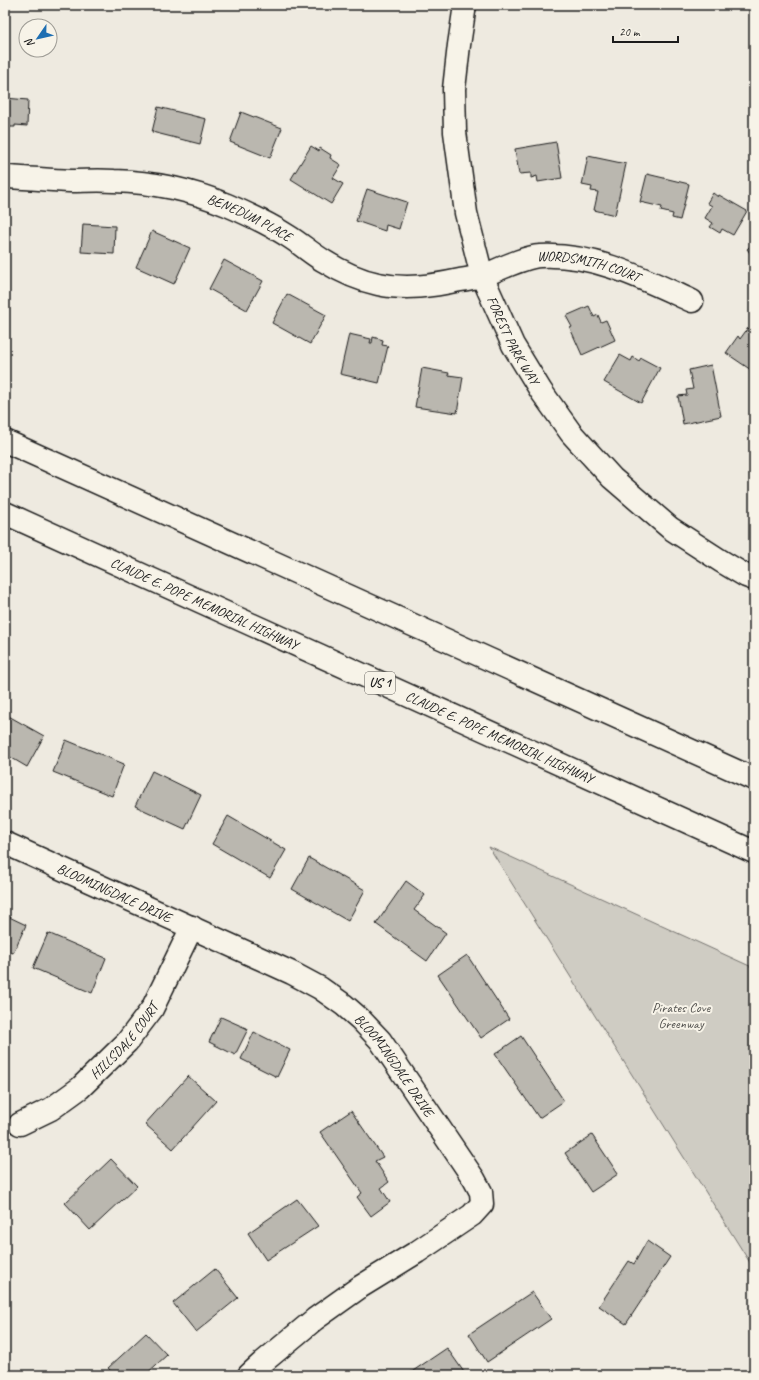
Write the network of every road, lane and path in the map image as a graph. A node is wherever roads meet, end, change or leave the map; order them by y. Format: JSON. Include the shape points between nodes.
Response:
{"nodes":[{"id":1,"x":465,"y":5,"type":"edge"},
{"id":2,"x":5,"y":177,"type":"edge"},
{"id":3,"x":482,"y":276,"type":"junction"},
{"id":4,"x":692,"y":301,"type":"dead end"},
{"id":5,"x":5,"y":441,"type":"edge"},
{"id":6,"x":5,"y":513,"type":"edge"},
{"id":7,"x":754,"y":579,"type":"edge"},
{"id":8,"x":754,"y":779,"type":"edge"},
{"id":9,"x":5,"y":843,"type":"edge"},
{"id":10,"x":754,"y":852,"type":"edge"},
{"id":11,"x":192,"y":927,"type":"junction"},
{"id":12,"x":20,"y":1124,"type":"dead end"},
{"id":13,"x":249,"y":1375,"type":"edge"}],
"edges":[{"from":1,"to":3,"type":"main road","name":"FOREST PARK WAY","via":[[454,89],[455,132],[466,213]]},
{"from":2,"to":3,"type":"main road","name":"BENEDUM PLACE","via":[[163,185],[194,193],[257,218],[324,261],[357,278],[376,283],[416,288]]},
{"from":3,"to":4,"type":"main road","name":"WORDSMITH COURT","via":[[538,256],[568,256],[594,261],[636,275]]},
{"from":3,"to":7,"type":"main road","name":"FOREST PARK WAY","via":[[513,346],[571,433],[612,478],[670,528],[721,562]]},
{"from":5,"to":8,"type":"main road"},
{"from":6,"to":10,"type":"main road","name":"CLAUDE E. POPE MEMORIAL HIGHWAY","number":"US 1"},
{"from":9,"to":11,"type":"main road","name":"BLOOMINGDALE DRIVE"},
{"from":11,"to":12,"type":"main road","name":"HILLSDALE COURT","via":[[152,1009],[127,1042],[80,1088],[51,1109]]},
{"from":11,"to":13,"type":"main road","name":"BLOOMINGDALE DRIVE","via":[[320,988],[360,1018],[380,1040],[481,1192],[482,1204],[472,1216],[360,1287],[315,1320]]}]}
